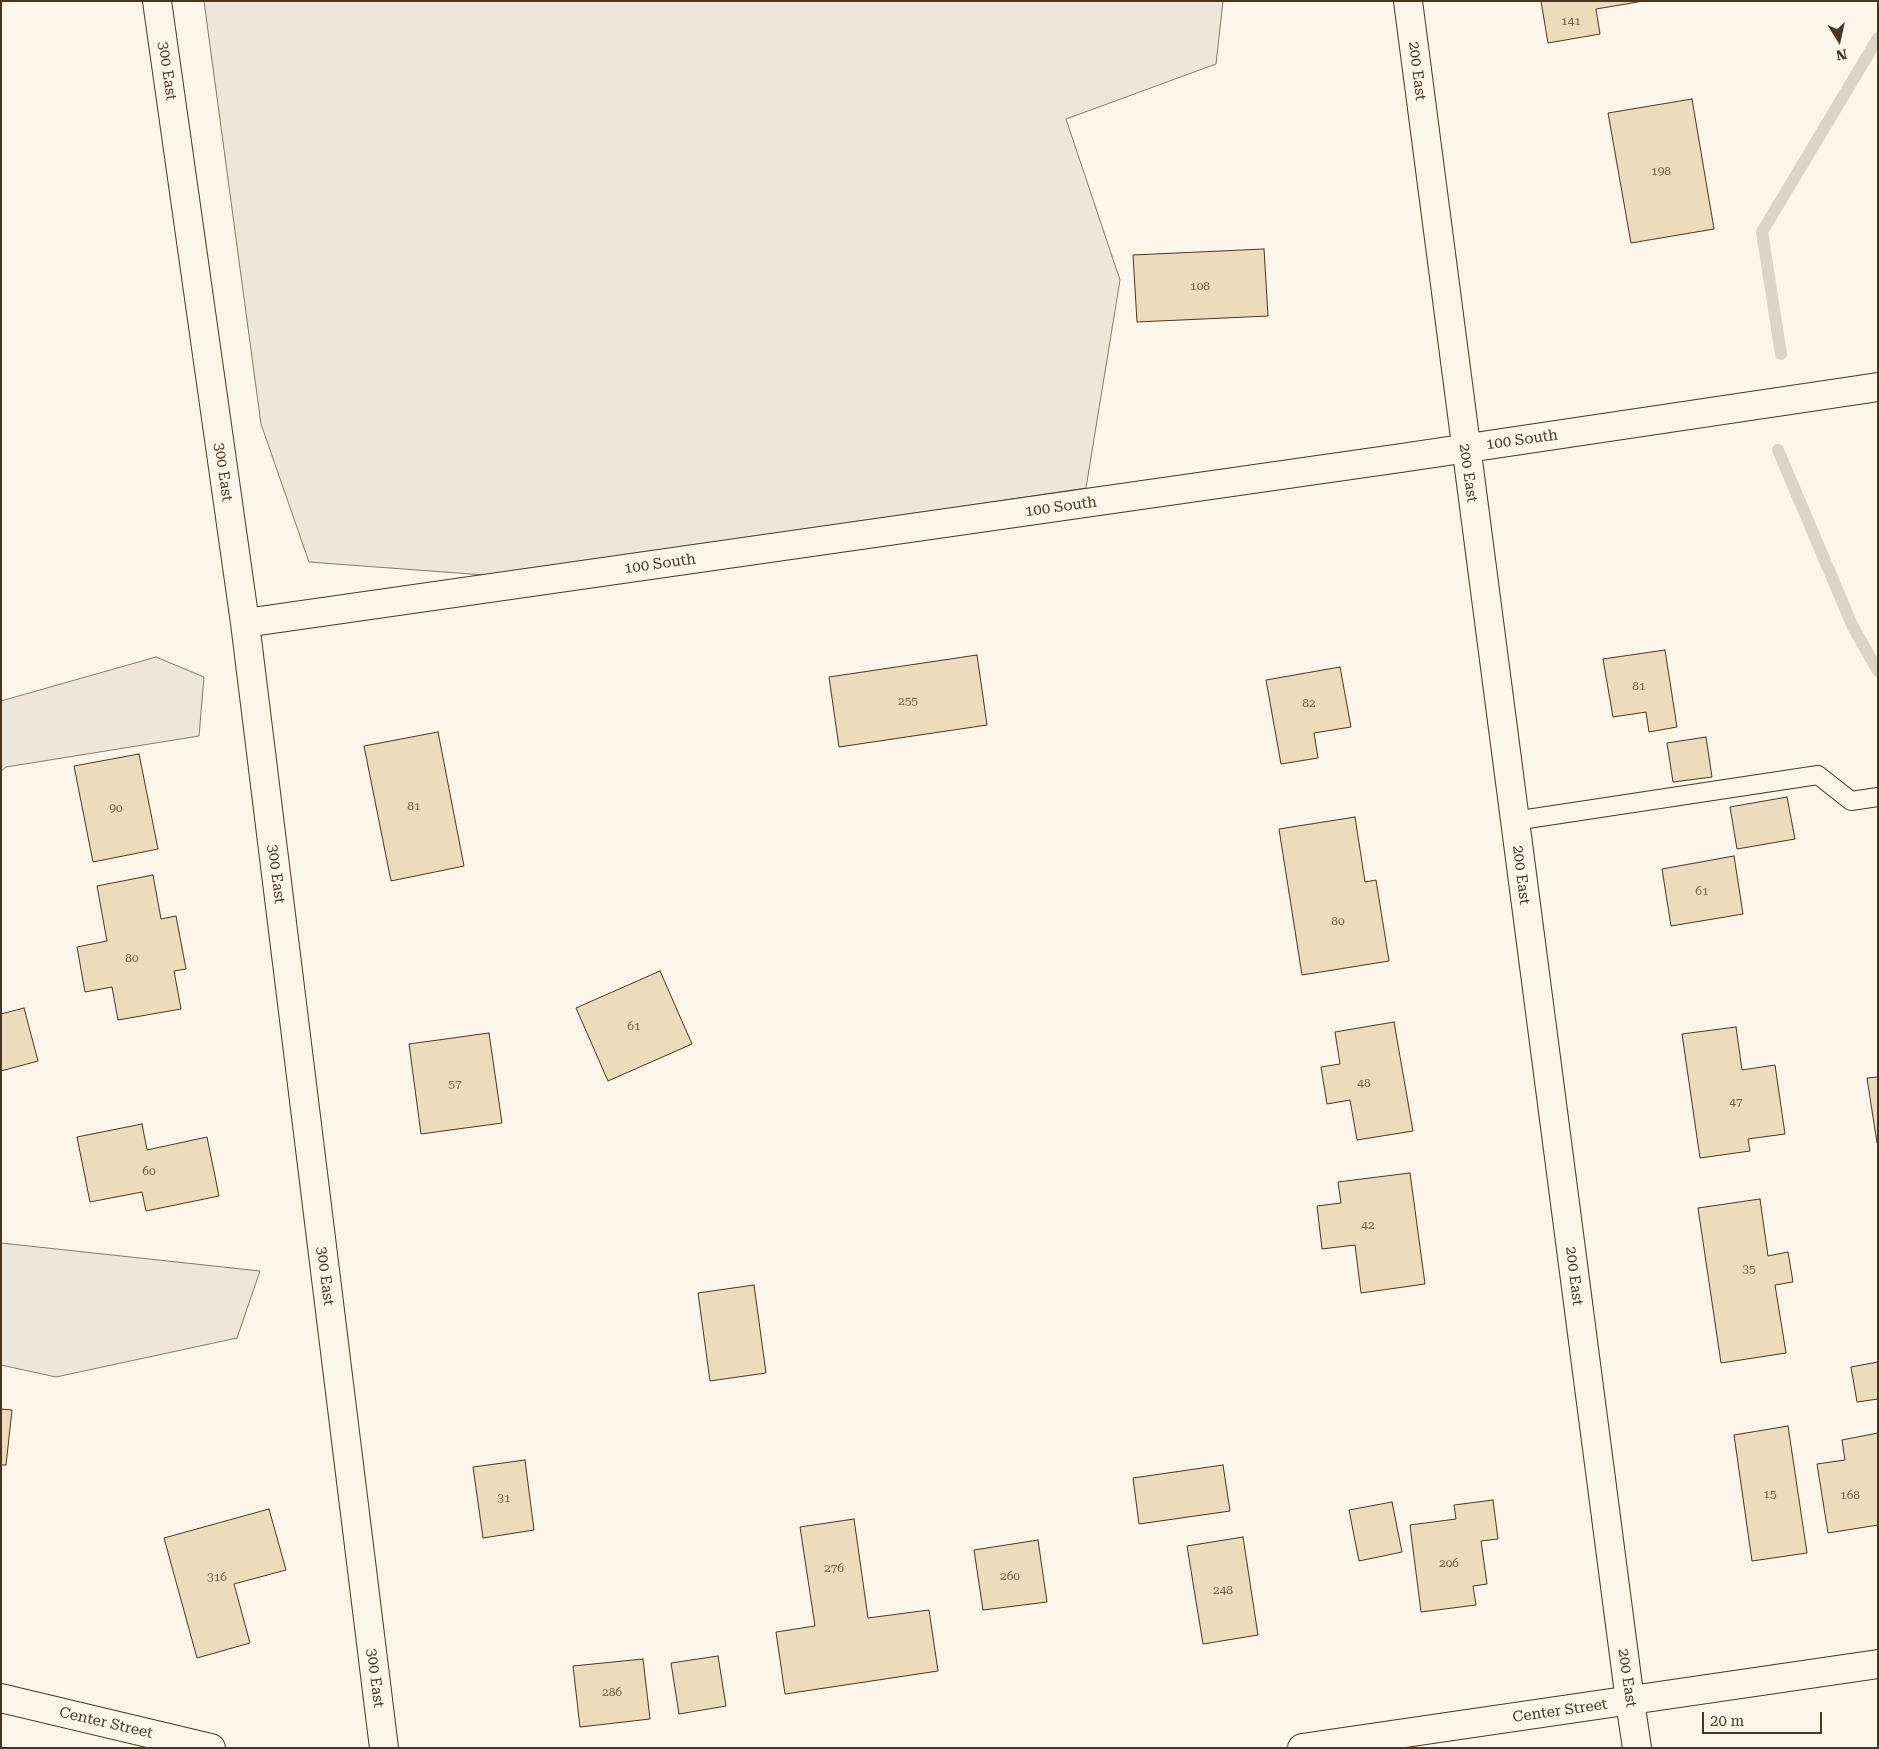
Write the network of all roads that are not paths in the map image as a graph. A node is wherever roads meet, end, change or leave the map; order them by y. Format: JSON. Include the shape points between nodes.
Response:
{"nodes":[{"id":1,"x":157,"y":1,"type":"edge"},
{"id":2,"x":1408,"y":1,"type":"edge"},
{"id":3,"x":1878,"y":387,"type":"edge"},
{"id":4,"x":1465,"y":449,"type":"junction"},
{"id":5,"x":244,"y":623,"type":"junction"},
{"id":6,"x":1878,"y":796,"type":"edge"},
{"id":7,"x":1514,"y":821,"type":"junction"},
{"id":8,"x":1878,"y":1664,"type":"edge"},
{"id":9,"x":1,"y":1698,"type":"edge"},
{"id":10,"x":1630,"y":1701,"type":"junction"},
{"id":11,"x":211,"y":1748,"type":"edge"},
{"id":12,"x":384,"y":1748,"type":"edge"},
{"id":13,"x":1302,"y":1748,"type":"edge"},
{"id":14,"x":1637,"y":1748,"type":"edge"}],
"edges":[{"from":1,"to":5,"type":"street","name":"300 East"},
{"from":2,"to":4,"type":"street","name":"200 East"},
{"from":3,"to":4,"type":"street","name":"100 South"},
{"from":4,"to":5,"type":"street","name":"100 South"},
{"from":4,"to":7,"type":"street","name":"200 East"},
{"from":5,"to":12,"type":"street","name":"300 East"},
{"from":6,"to":7,"type":"lane","via":[[1851,801],[1818,775]]},
{"from":7,"to":10,"type":"street","name":"200 East"},
{"from":8,"to":10,"type":"street","name":"Center Street"},
{"from":9,"to":11,"type":"street","name":"Center Street"},
{"from":10,"to":13,"type":"street","name":"Center Street"},
{"from":10,"to":14,"type":"street","name":"200 East"}]}
